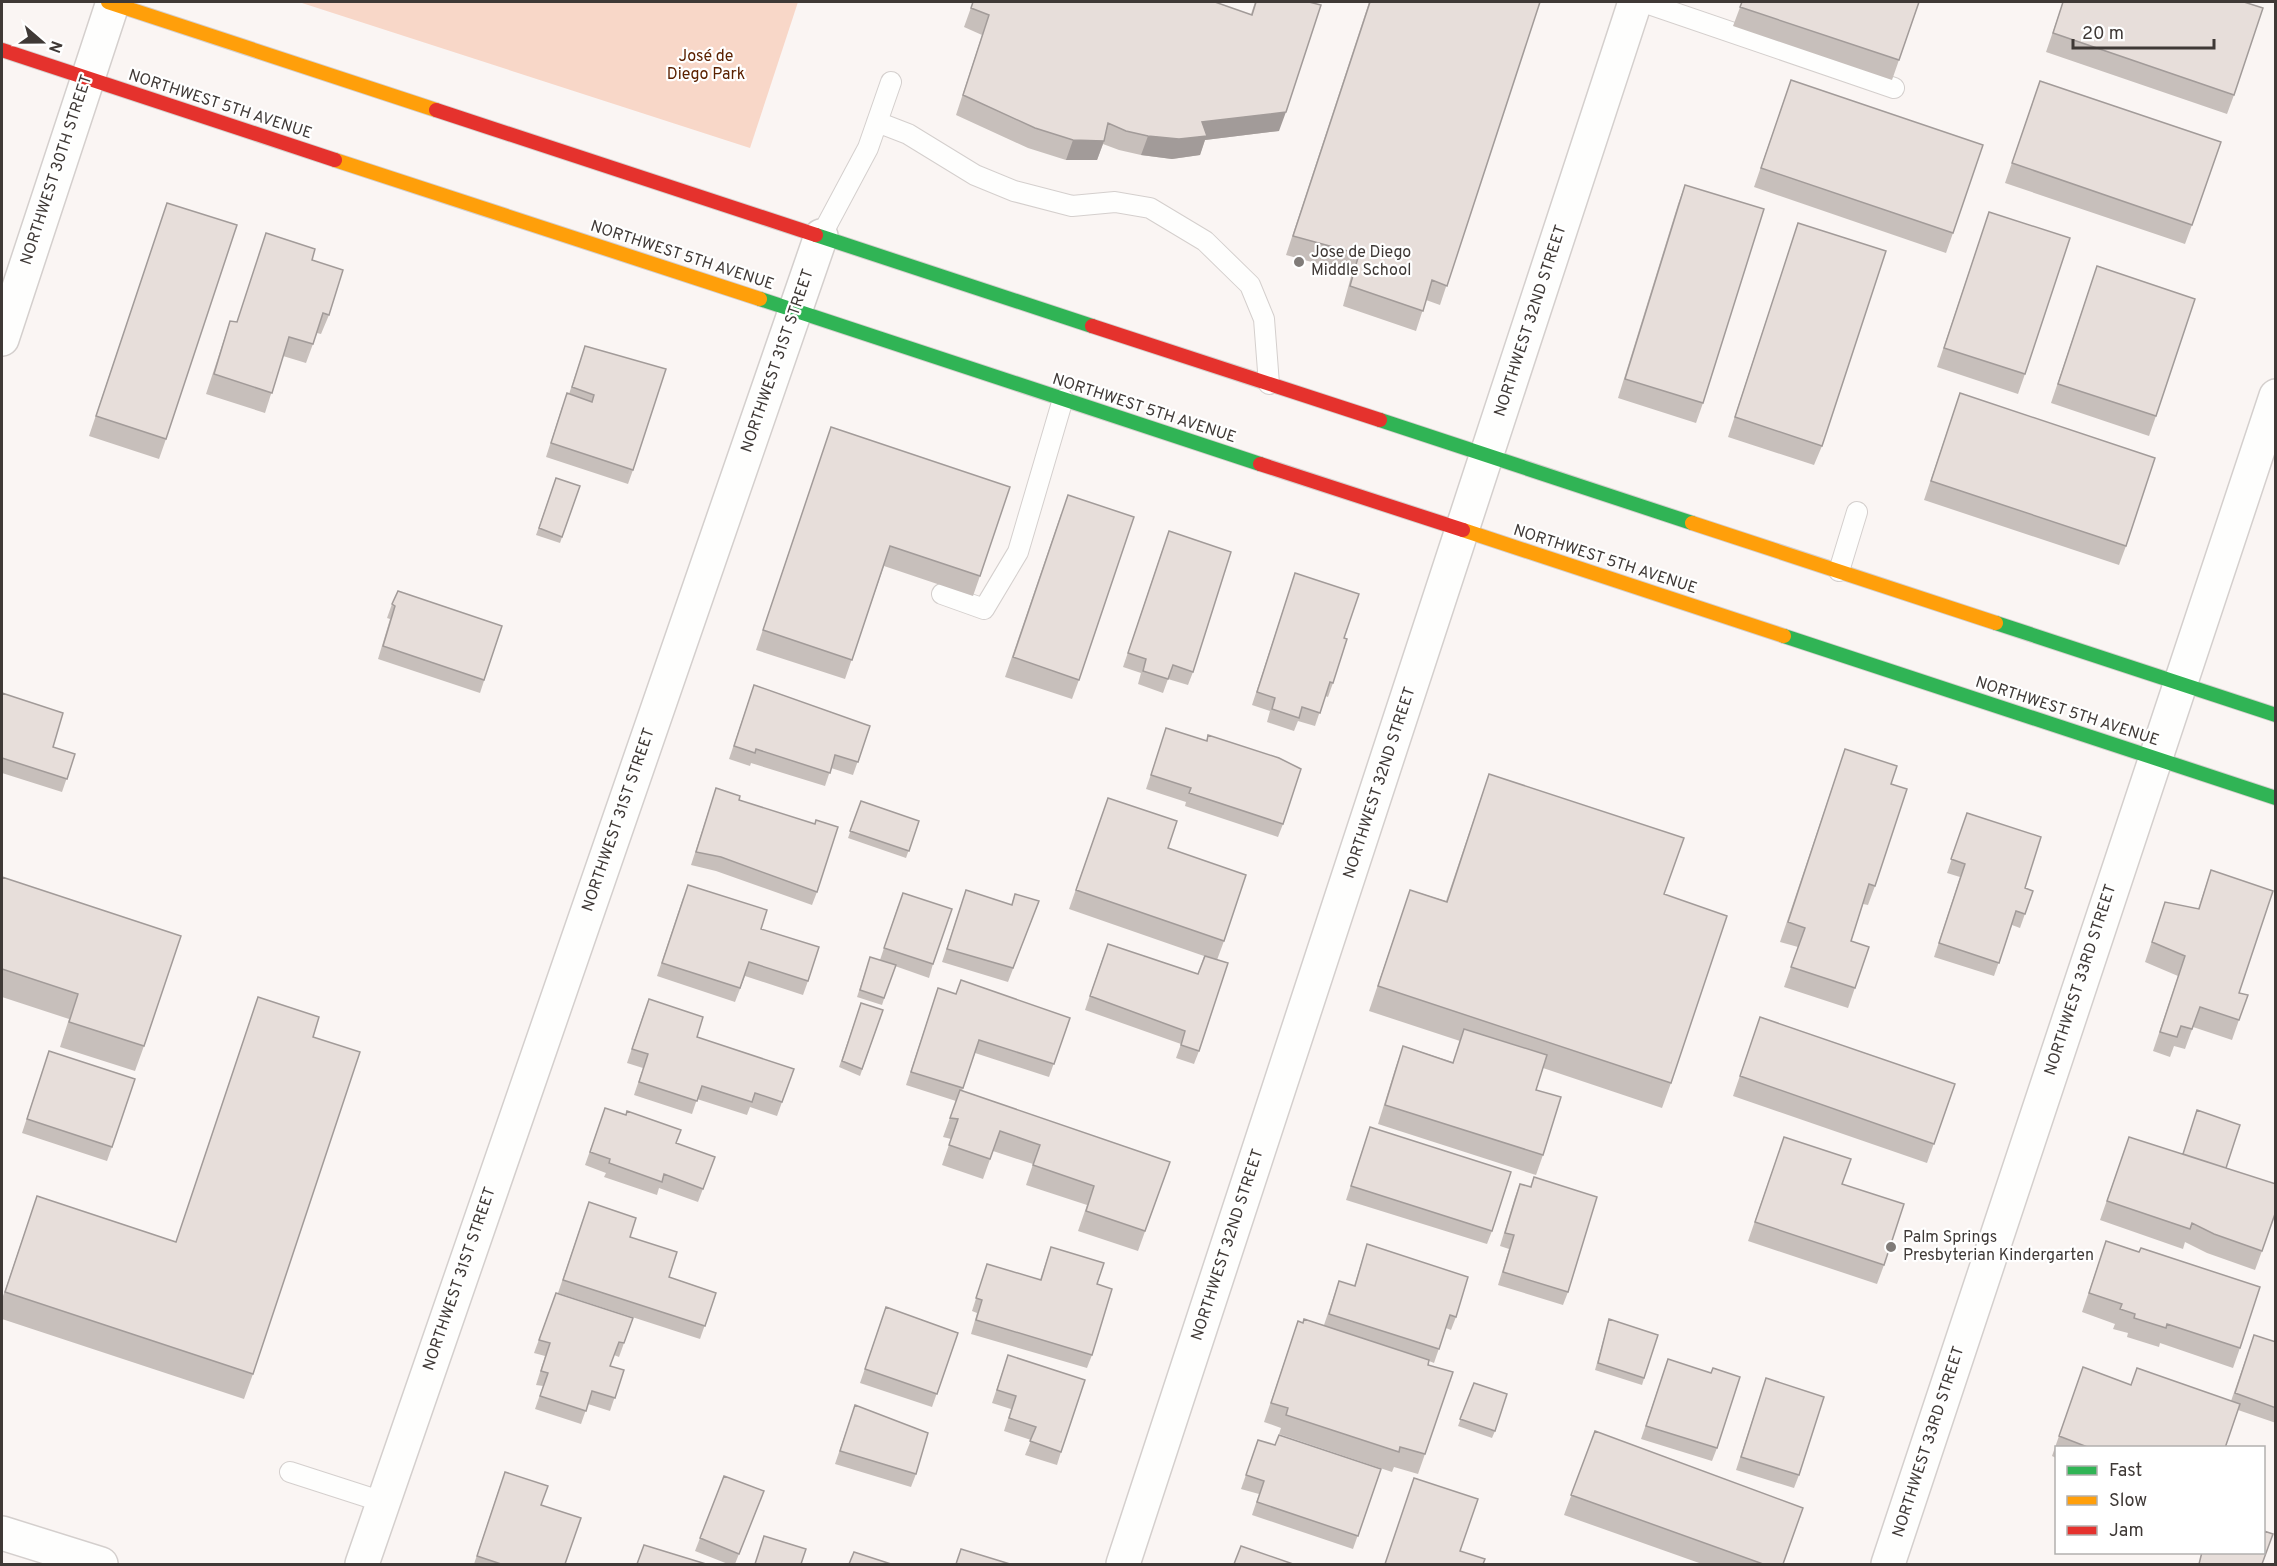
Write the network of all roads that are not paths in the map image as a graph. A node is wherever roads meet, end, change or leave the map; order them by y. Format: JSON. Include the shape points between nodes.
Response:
{"nodes":[{"id":1,"x":111,"y":2,"type":"edge"},
{"id":2,"x":1635,"y":2,"type":"edge"},
{"id":3,"x":1643,"y":2,"type":"edge"},
{"id":4,"x":2,"y":50,"type":"edge"},
{"id":5,"x":87,"y":78,"type":"junction"},
{"id":6,"x":891,"y":82,"type":"dead end"},
{"id":7,"x":1894,"y":88,"type":"edge"},
{"id":8,"x":877,"y":122,"type":"junction"},
{"id":9,"x":821,"y":236,"type":"junction"},
{"id":10,"x":795,"y":311,"type":"junction"},
{"id":11,"x":2,"y":339,"type":"edge"},
{"id":12,"x":1269,"y":384,"type":"junction"},
{"id":13,"x":2276,"y":396,"type":"edge"},
{"id":14,"x":1063,"y":399,"type":"junction"},
{"id":15,"x":1487,"y":456,"type":"junction"},
{"id":16,"x":1857,"y":512,"type":"dead end"},
{"id":17,"x":1463,"y":531,"type":"junction"},
{"id":18,"x":1839,"y":571,"type":"junction"},
{"id":19,"x":942,"y":594,"type":"edge"},
{"id":20,"x":2179,"y":683,"type":"junction"},
{"id":21,"x":2276,"y":715,"type":"edge"},
{"id":22,"x":2154,"y":758,"type":"junction"},
{"id":23,"x":2276,"y":798,"type":"edge"},
{"id":24,"x":290,"y":1472,"type":"dead end"},
{"id":25,"x":383,"y":1502,"type":"junction"},
{"id":26,"x":2,"y":1533,"type":"edge"},
{"id":27,"x":101,"y":1564,"type":"edge"},
{"id":28,"x":362,"y":1564,"type":"edge"},
{"id":29,"x":1123,"y":1564,"type":"edge"},
{"id":30,"x":1888,"y":1564,"type":"edge"}],
"edges":[{"from":1,"to":5,"type":"street","name":"NORTHWEST 30TH STREET"},
{"from":1,"to":9,"type":"street"},
{"from":2,"to":15,"type":"street","name":"NORTHWEST 32ND STREET"},
{"from":3,"to":7,"type":"lane"},
{"from":4,"to":5,"type":"street","name":"NORTHWEST 5TH AVENUE"},
{"from":5,"to":10,"type":"street","name":"NORTHWEST 5TH AVENUE"},
{"from":5,"to":11,"type":"street","name":"NORTHWEST 30TH STREET"},
{"from":6,"to":8,"type":"lane","name":"NORTHWEST 31ST STREET"},
{"from":8,"to":9,"type":"lane","name":"NORTHWEST 31ST STREET","via":[[868,148]]},
{"from":8,"to":12,"type":"lane","via":[[908,134],[975,175],[1014,191],[1072,206],[1115,202],[1150,208],[1205,241],[1250,285],[1264,319]]},
{"from":9,"to":10,"type":"street","name":"NORTHWEST 31ST STREET"},
{"from":9,"to":12,"type":"street"},
{"from":10,"to":14,"type":"street","name":"NORTHWEST 5TH AVENUE"},
{"from":10,"to":25,"type":"street","name":"NORTHWEST 31ST STREET"},
{"from":12,"to":15,"type":"street"},
{"from":13,"to":20,"type":"street","name":"NORTHWEST 33RD STREET"},
{"from":14,"to":17,"type":"street","name":"NORTHWEST 5TH AVENUE"},
{"from":14,"to":19,"type":"lane","via":[[1017,552],[984,609]]},
{"from":15,"to":17,"type":"street","name":"NORTHWEST 32ND STREET"},
{"from":15,"to":18,"type":"street"},
{"from":16,"to":18,"type":"lane"},
{"from":17,"to":22,"type":"street","name":"NORTHWEST 5TH AVENUE"},
{"from":17,"to":29,"type":"street","name":"NORTHWEST 32ND STREET"},
{"from":18,"to":20,"type":"street"},
{"from":20,"to":21,"type":"street"},
{"from":20,"to":22,"type":"street","name":"NORTHWEST 33RD STREET"},
{"from":22,"to":23,"type":"street","name":"NORTHWEST 5TH AVENUE"},
{"from":22,"to":30,"type":"street","name":"NORTHWEST 33RD STREET"},
{"from":24,"to":25,"type":"lane"},
{"from":25,"to":28,"type":"street","name":"NORTHWEST 31ST STREET"},
{"from":26,"to":27,"type":"street"}]}
